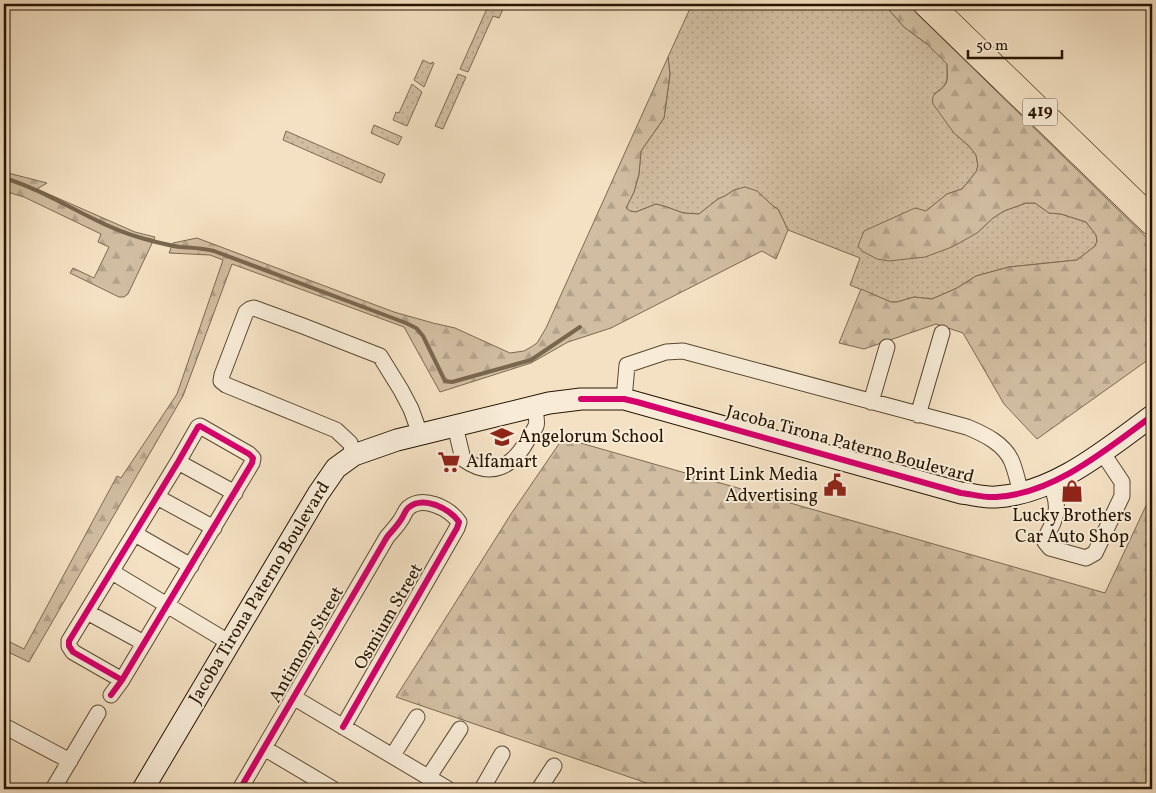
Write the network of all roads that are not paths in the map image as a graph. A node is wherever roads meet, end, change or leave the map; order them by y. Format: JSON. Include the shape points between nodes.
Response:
{"nodes":[{"id":1,"x":928,"y":4,"type":"edge"},
{"id":2,"x":950,"y":4,"type":"edge"},
{"id":3,"x":1152,"y":198,"type":"edge"},
{"id":4,"x":1152,"y":221,"type":"edge"},
{"id":5,"x":942,"y":333,"type":"dead end"},
{"id":6,"x":887,"y":347,"type":"dead end"},
{"id":7,"x":624,"y":399,"type":"junction"},
{"id":8,"x":871,"y":402,"type":"junction"},
{"id":9,"x":534,"y":407,"type":"junction"},
{"id":10,"x":918,"y":414,"type":"junction"},
{"id":11,"x":1152,"y":416,"type":"edge"},
{"id":12,"x":455,"y":426,"type":"junction"},
{"id":13,"x":420,"y":434,"type":"junction"},
{"id":14,"x":1102,"y":452,"type":"junction"},
{"id":15,"x":354,"y":455,"type":"junction"},
{"id":16,"x":178,"y":462,"type":"junction"},
{"id":17,"x":1049,"y":484,"type":"junction"},
{"id":18,"x":1021,"y":492,"type":"junction"},
{"id":19,"x":235,"y":493,"type":"junction"},
{"id":20,"x":157,"y":497,"type":"junction"},
{"id":21,"x":459,"y":522,"type":"joint"},
{"id":22,"x":214,"y":528,"type":"junction"},
{"id":23,"x":135,"y":534,"type":"junction"},
{"id":24,"x":191,"y":566,"type":"junction"},
{"id":25,"x":112,"y":572,"type":"junction"},
{"id":26,"x":167,"y":605,"type":"junction"},
{"id":27,"x":88,"y":612,"type":"junction"},
{"id":28,"x":144,"y":643,"type":"junction"},
{"id":29,"x":230,"y":643,"type":"junction"},
{"id":30,"x":122,"y":680,"type":"junction"},
{"id":31,"x":111,"y":695,"type":"dead end"},
{"id":32,"x":293,"y":697,"type":"junction"},
{"id":33,"x":98,"y":713,"type":"dead end"},
{"id":34,"x":417,"y":716,"type":"dead end"},
{"id":35,"x":4,"y":726,"type":"edge"},
{"id":36,"x":343,"y":726,"type":"junction"},
{"id":37,"x":460,"y":729,"type":"dead end"},
{"id":38,"x":264,"y":748,"type":"junction"},
{"id":39,"x":502,"y":754,"type":"dead end"},
{"id":40,"x":392,"y":755,"type":"junction"},
{"id":41,"x":70,"y":761,"type":"junction"},
{"id":42,"x":554,"y":766,"type":"dead end"},
{"id":43,"x":428,"y":778,"type":"junction"},
{"id":44,"x":52,"y":789,"type":"edge"},
{"id":45,"x":143,"y":789,"type":"edge"},
{"id":46,"x":240,"y":789,"type":"edge"},
{"id":47,"x":333,"y":789,"type":"edge"},
{"id":48,"x":448,"y":789,"type":"edge"},
{"id":49,"x":482,"y":789,"type":"edge"},
{"id":50,"x":539,"y":789,"type":"edge"}],
"edges":[{"from":1,"to":4,"type":"highway","number":"419"},
{"from":2,"to":3,"type":"highway","number":"419"},
{"from":5,"to":10,"type":"street"},
{"from":6,"to":8,"type":"street"},
{"from":7,"to":8,"type":"street","via":[[626,365],[666,352],[683,351]]},
{"from":7,"to":9,"type":"street","name":"Jacoba Tirona Paterno Boulevard","via":[[581,399]]},
{"from":7,"to":18,"type":"street","name":"Jacoba Tirona Paterno Boulevard","via":[[961,493],[995,498]]},
{"from":8,"to":10,"type":"street"},
{"from":9,"to":12,"type":"street","name":"Jacoba Tirona Paterno Boulevard"},
{"from":9,"to":12,"type":"street","via":[[537,424],[521,452],[506,466],[488,470],[463,458]]},
{"from":10,"to":18,"type":"street","via":[[985,434],[1012,460]]},
{"from":11,"to":14,"type":"street","name":"Jacoba Tirona Paterno Boulevard"},
{"from":12,"to":13,"type":"street","name":"Jacoba Tirona Paterno Boulevard"},
{"from":13,"to":15,"type":"street","name":"Jacoba Tirona Paterno Boulevard"},
{"from":13,"to":15,"type":"street","via":[[411,409],[380,356],[250,309],[246,312],[221,381],[336,430],[350,443]]},
{"from":14,"to":17,"type":"street","name":"Jacoba Tirona Paterno Boulevard"},
{"from":14,"to":17,"type":"street","via":[[1122,482],[1122,496],[1095,553],[1086,558],[1050,548],[1044,542],[1057,508]]},
{"from":15,"to":29,"type":"street","name":"Jacoba Tirona Paterno Boulevard","via":[[336,468],[318,494]]},
{"from":16,"to":19,"type":"street"},
{"from":16,"to":19,"type":"street","via":[[198,427],[203,427],[253,458]]},
{"from":16,"to":20,"type":"street"},
{"from":17,"to":18,"type":"street","name":"Jacoba Tirona Paterno Boulevard"},
{"from":19,"to":22,"type":"street"},
{"from":20,"to":22,"type":"street"},
{"from":20,"to":23,"type":"street"},
{"from":21,"to":32,"type":"street","name":"Antimony Street","via":[[455,516],[432,503],[415,504],[406,509]]},
{"from":21,"to":36,"type":"street","name":"Osmium Street"},
{"from":22,"to":24,"type":"street"},
{"from":23,"to":24,"type":"street"},
{"from":23,"to":25,"type":"street"},
{"from":24,"to":26,"type":"street"},
{"from":25,"to":26,"type":"street"},
{"from":25,"to":27,"type":"street"},
{"from":26,"to":28,"type":"street"},
{"from":26,"to":29,"type":"street"},
{"from":27,"to":28,"type":"street"},
{"from":27,"to":30,"type":"street","via":[[69,646],[73,652]]},
{"from":28,"to":30,"type":"street"},
{"from":29,"to":45,"type":"street","name":"Jacoba Tirona Paterno Boulevard"},
{"from":30,"to":31,"type":"street"},
{"from":32,"to":36,"type":"street"},
{"from":32,"to":38,"type":"street","name":"Antimony Street"},
{"from":33,"to":41,"type":"street"},
{"from":34,"to":40,"type":"street"},
{"from":35,"to":41,"type":"street"},
{"from":36,"to":40,"type":"street"},
{"from":37,"to":43,"type":"street"},
{"from":38,"to":46,"type":"street","name":"Antimony Street"},
{"from":38,"to":47,"type":"street"},
{"from":39,"to":49,"type":"street"},
{"from":40,"to":43,"type":"street"},
{"from":41,"to":44,"type":"street"},
{"from":42,"to":50,"type":"street"},
{"from":43,"to":48,"type":"street"}]}
